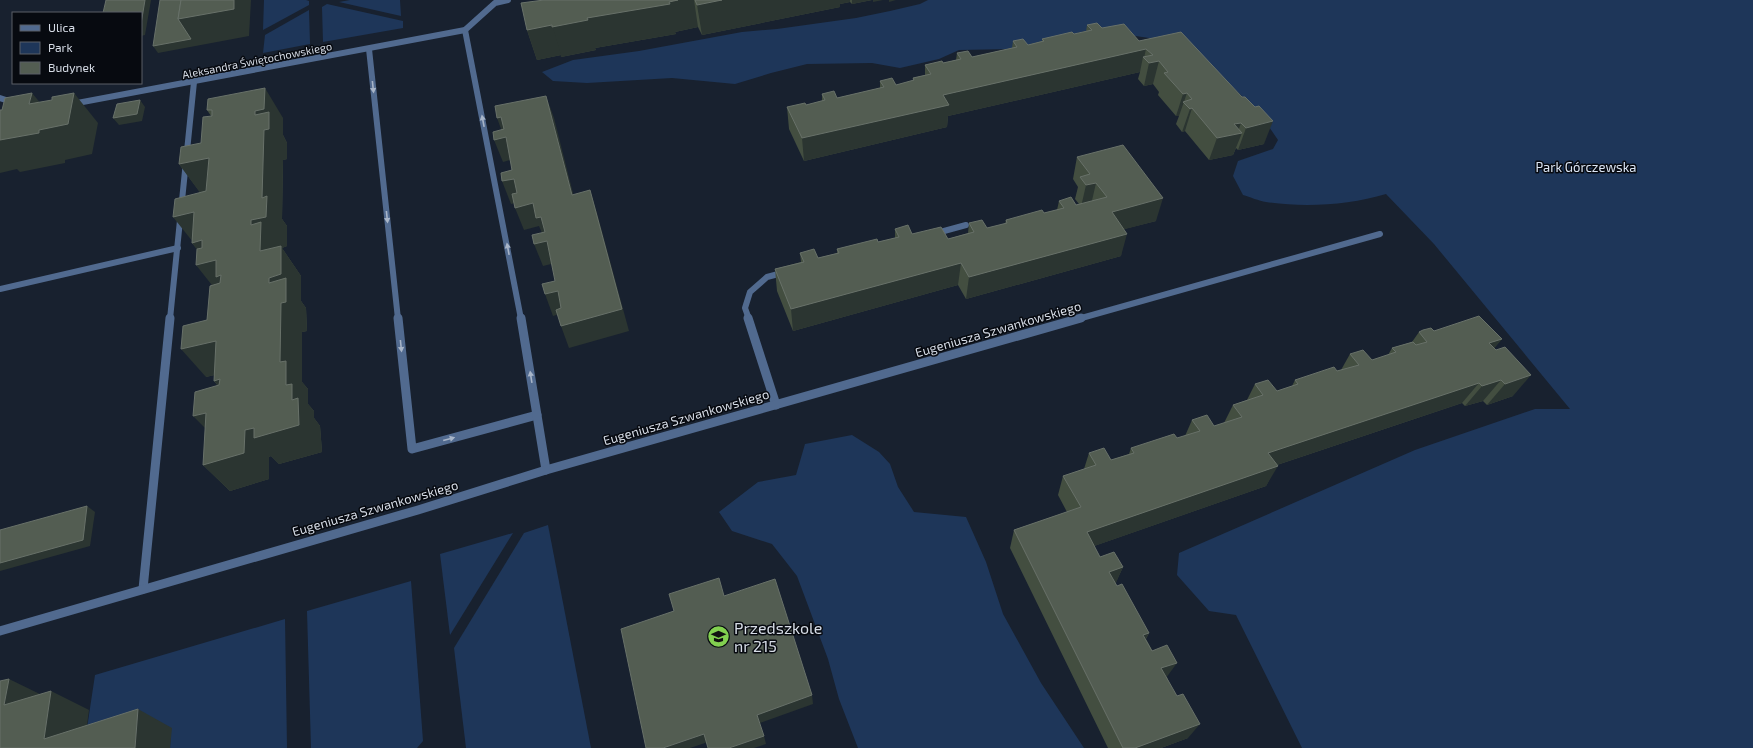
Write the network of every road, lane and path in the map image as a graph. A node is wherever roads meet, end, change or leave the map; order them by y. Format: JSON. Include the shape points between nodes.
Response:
{"nodes":[{"id":1,"x":508,"y":0,"type":"edge"},
{"id":2,"x":465,"y":30,"type":"junction"},
{"id":3,"x":369,"y":49,"type":"junction"},
{"id":4,"x":194,"y":82,"type":"junction"},
{"id":5,"x":0,"y":98,"type":"edge"},
{"id":6,"x":25,"y":106,"type":"edge"},
{"id":7,"x":62,"y":106,"type":"edge"},
{"id":8,"x":966,"y":225,"type":"dead end"},
{"id":9,"x":1380,"y":234,"type":"dead end"},
{"id":10,"x":927,"y":235,"type":"edge"},
{"id":11,"x":178,"y":248,"type":"junction"},
{"id":12,"x":794,"y":270,"type":"edge"},
{"id":13,"x":0,"y":289,"type":"edge"},
{"id":14,"x":776,"y":405,"type":"junction"},
{"id":15,"x":537,"y":415,"type":"junction"},
{"id":16,"x":546,"y":470,"type":"junction"},
{"id":17,"x":143,"y":590,"type":"junction"},
{"id":18,"x":0,"y":631,"type":"edge"}],
"edges":[{"from":1,"to":2,"type":"street","via":[[495,2]]},
{"from":2,"to":3,"type":"street","name":"Aleksandra Świętochowskiego"},
{"from":15,"to":2,"type":"street","one_way":true,"via":[[521,318]]},
{"from":3,"to":4,"type":"street","name":"Aleksandra Świętochowskiego"},
{"from":3,"to":15,"type":"street","one_way":true,"via":[[412,449]]},
{"from":4,"to":7,"type":"street","name":"Aleksandra Świętochowskiego"},
{"from":4,"to":11,"type":"street"},
{"from":5,"to":6,"type":"street"},
{"from":8,"to":10,"type":"street"},
{"from":9,"to":14,"type":"street","name":"Eugeniusza Szwankowskiego"},
{"from":11,"to":13,"type":"street"},
{"from":11,"to":17,"type":"street"},
{"from":12,"to":14,"type":"street","via":[[767,277],[750,292],[745,308]]},
{"from":14,"to":16,"type":"street","name":"Eugeniusza Szwankowskiego"},
{"from":15,"to":16,"type":"street"},
{"from":16,"to":17,"type":"street","name":"Eugeniusza Szwankowskiego"},
{"from":17,"to":18,"type":"street","name":"Eugeniusza Szwankowskiego"}]}
